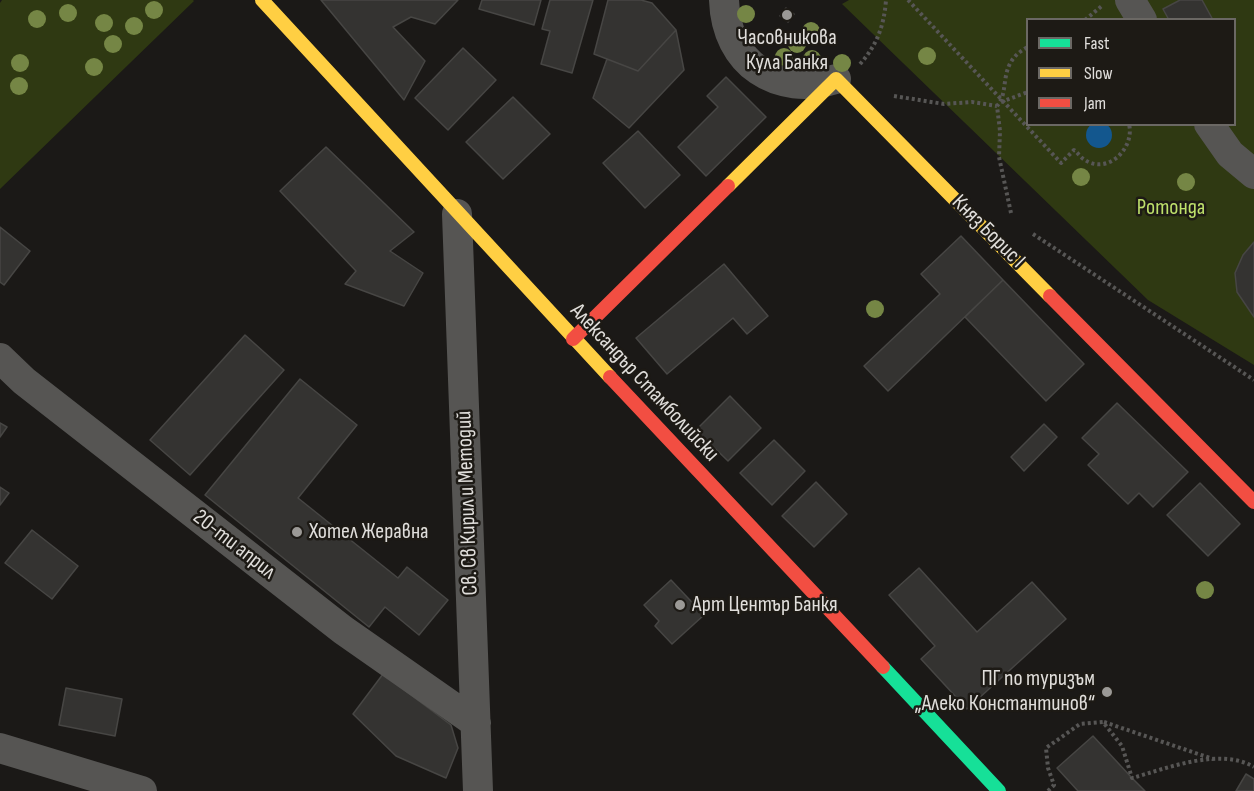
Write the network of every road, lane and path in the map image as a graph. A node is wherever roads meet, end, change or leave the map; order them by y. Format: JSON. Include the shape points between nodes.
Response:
{"nodes":[{"id":1,"x":262,"y":0,"type":"edge"},
{"id":2,"x":724,"y":0,"type":"edge"},
{"id":3,"x":886,"y":0,"type":"edge"},
{"id":4,"x":908,"y":0,"type":"edge"},
{"id":5,"x":1110,"y":0,"type":"edge"},
{"id":6,"x":1130,"y":0,"type":"edge"},
{"id":7,"x":1088,"y":18,"type":"edge"},
{"id":8,"x":1141,"y":18,"type":"edge"},
{"id":9,"x":1026,"y":48,"type":"edge"},
{"id":10,"x":836,"y":79,"type":"junction"},
{"id":11,"x":1026,"y":93,"type":"edge"},
{"id":12,"x":886,"y":95,"type":"dead end"},
{"id":13,"x":1001,"y":102,"type":"junction"},
{"id":14,"x":997,"y":106,"type":"junction"},
{"id":15,"x":1129,"y":126,"type":"edge"},
{"id":16,"x":1210,"y":126,"type":"edge"},
{"id":17,"x":1254,"y":174,"type":"edge"},
{"id":18,"x":457,"y":214,"type":"junction"},
{"id":19,"x":1012,"y":220,"type":"dead end"},
{"id":20,"x":1032,"y":233,"type":"dead end"},
{"id":21,"x":573,"y":339,"type":"junction"},
{"id":22,"x":0,"y":358,"type":"edge"},
{"id":23,"x":1254,"y":380,"type":"edge"},
{"id":24,"x":1254,"y":502,"type":"edge"},
{"id":25,"x":1103,"y":722,"type":"junction"},
{"id":26,"x":476,"y":723,"type":"junction"},
{"id":27,"x":0,"y":748,"type":"edge"},
{"id":28,"x":1215,"y":760,"type":"junction"},
{"id":29,"x":1254,"y":767,"type":"edge"},
{"id":30,"x":142,"y":791,"type":"edge"},
{"id":31,"x":478,"y":791,"type":"edge"},
{"id":32,"x":999,"y":791,"type":"edge"},
{"id":33,"x":1048,"y":791,"type":"edge"}],
"edges":[{"from":1,"to":18,"type":"street","name":"Александър Стамболийски"},
{"from":2,"to":10,"type":"street","via":[[730,36],[742,56],[756,68],[772,79],[795,84],[817,85]]},
{"from":3,"to":10,"type":"path","via":[[885,18],[871,52],[858,66]]},
{"from":4,"to":13,"type":"path"},
{"from":5,"to":7,"type":"path"},
{"from":6,"to":8,"type":"street"},
{"from":9,"to":13,"type":"path","via":[[1018,52],[1004,75]]},
{"from":10,"to":21,"type":"street"},
{"from":10,"to":24,"type":"street","name":"Княз Борис I"},
{"from":11,"to":13,"type":"path"},
{"from":12,"to":14,"type":"path","via":[[944,104],[972,102]]},
{"from":13,"to":14,"type":"path"},
{"from":13,"to":15,"type":"path","via":[[1061,163],[1074,150],[1095,164],[1120,156],[1129,144]]},
{"from":14,"to":19,"type":"path","via":[[999,157]]},
{"from":16,"to":17,"type":"street","via":[[1230,154]]},
{"from":18,"to":21,"type":"street","name":"Александър Стамболийски"},
{"from":18,"to":26,"type":"street","name":"Св. Св Кирил и Методий"},
{"from":20,"to":23,"type":"path"},
{"from":21,"to":32,"type":"street","name":"Александър Стамболийски"},
{"from":22,"to":26,"type":"street","name":"20-ти април","via":[[24,381],[343,630]]},
{"from":25,"to":28,"type":"path"},
{"from":25,"to":28,"type":"path","via":[[1122,746],[1132,778]]},
{"from":25,"to":33,"type":"path","via":[[1080,724],[1046,748],[1054,785]]},
{"from":26,"to":31,"type":"street","name":"Св. Св Кирил и Методий"},
{"from":27,"to":30,"type":"street"},
{"from":28,"to":29,"type":"path","via":[[1243,761]]}]}
